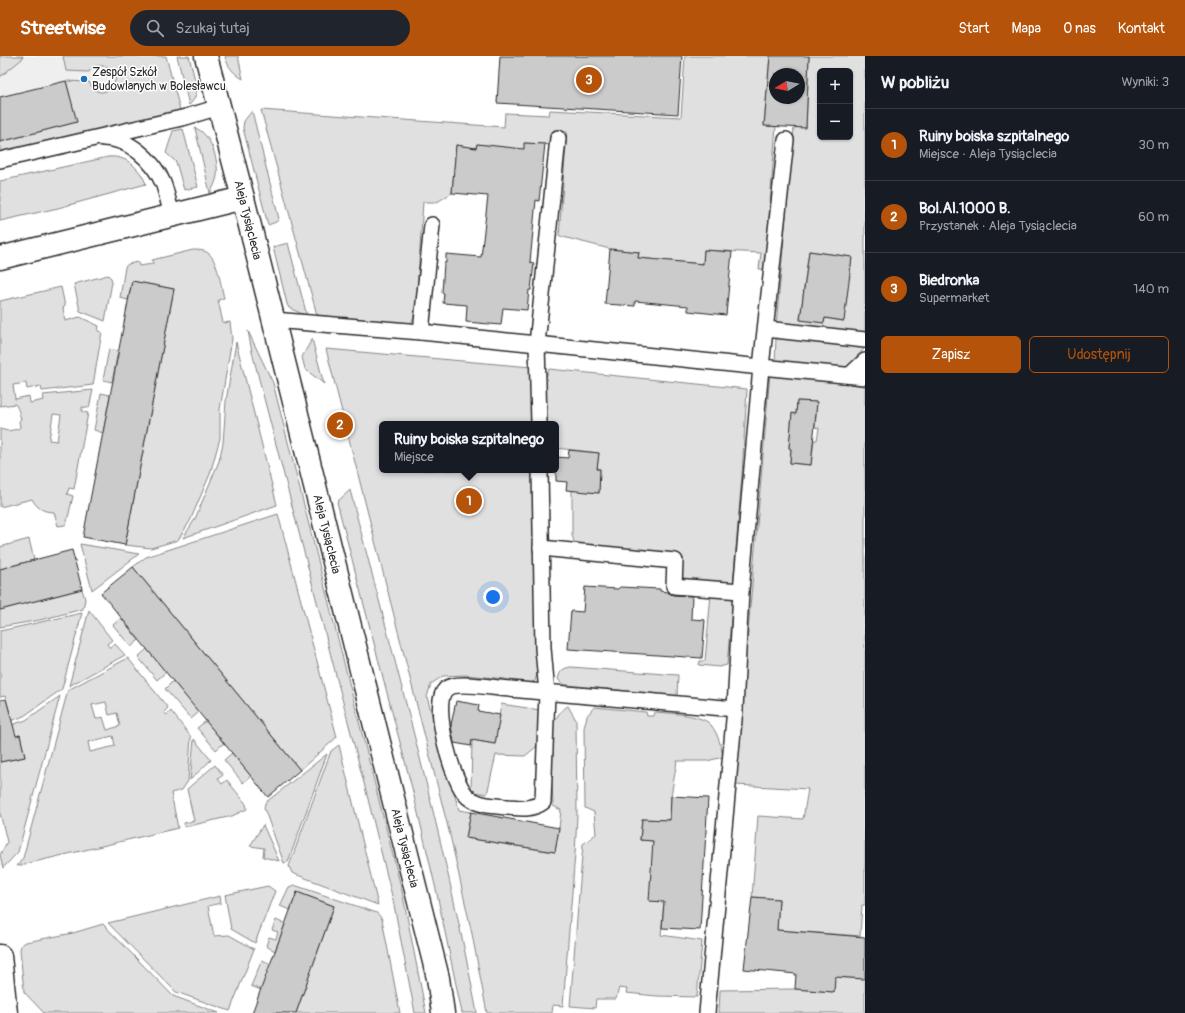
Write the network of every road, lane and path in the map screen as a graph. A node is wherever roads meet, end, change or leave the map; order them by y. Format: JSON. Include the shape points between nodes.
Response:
{"nodes":[{"id":1,"x":206,"y":56,"type":"edge"},
{"id":2,"x":219,"y":107,"type":"junction"},
{"id":3,"x":92,"y":138,"type":"junction"},
{"id":4,"x":558,"y":138,"type":"dead end"},
{"id":5,"x":786,"y":140,"type":"dead end"},
{"id":6,"x":0,"y":160,"type":"edge"},
{"id":7,"x":243,"y":198,"type":"junction"},
{"id":8,"x":172,"y":216,"type":"junction"},
{"id":9,"x":432,"y":225,"type":"dead end"},
{"id":10,"x":0,"y":258,"type":"edge"},
{"id":11,"x":273,"y":320,"type":"junction"},
{"id":12,"x":766,"y":329,"type":"junction"},
{"id":13,"x":421,"y":332,"type":"junction"},
{"id":14,"x":865,"y":340,"type":"edge"},
{"id":15,"x":537,"y":344,"type":"junction"},
{"id":16,"x":865,"y":361,"type":"edge"},
{"id":17,"x":761,"y":367,"type":"junction"},
{"id":18,"x":865,"y":370,"type":"edge"},
{"id":19,"x":850,"y":375,"type":"junction"},
{"id":20,"x":865,"y":377,"type":"edge"},
{"id":21,"x":539,"y":421,"type":"edge"},
{"id":22,"x":540,"y":473,"type":"edge"},
{"id":23,"x":541,"y":548,"type":"junction"},
{"id":24,"x":741,"y":591,"type":"junction"},
{"id":25,"x":547,"y":692,"type":"junction"},
{"id":26,"x":735,"y":709,"type":"junction"},
{"id":27,"x":0,"y":956,"type":"edge"},
{"id":28,"x":6,"y":1013,"type":"edge"},
{"id":29,"x":443,"y":1013,"type":"edge"},
{"id":30,"x":707,"y":1013,"type":"edge"}],
"edges":[{"from":1,"to":2,"type":"street","name":"Aleja Tysiąclecia"},
{"from":2,"to":3,"type":"lane","via":[[186,118]]},
{"from":2,"to":7,"type":"street","name":"Aleja Tysiąclecia"},
{"from":3,"to":6,"type":"lane"},
{"from":3,"to":8,"type":"lane","via":[[109,138],[124,142],[140,151],[163,182]]},
{"from":4,"to":15,"type":"lane"},
{"from":5,"to":12,"type":"lane"},
{"from":7,"to":8,"type":"street"},
{"from":7,"to":11,"type":"street","name":"Aleja Tysiąclecia"},
{"from":8,"to":10,"type":"street"},
{"from":9,"to":13,"type":"lane"},
{"from":11,"to":13,"type":"lane"},
{"from":11,"to":29,"type":"street","name":"Aleja Tysiąclecia","via":[[438,978]]},
{"from":12,"to":14,"type":"lane"},
{"from":12,"to":17,"type":"lane"},
{"from":13,"to":15,"type":"lane"},
{"from":15,"to":17,"type":"lane"},
{"from":15,"to":21,"type":"lane"},
{"from":16,"to":19,"type":"lane"},
{"from":17,"to":19,"type":"lane"},
{"from":17,"to":24,"type":"lane"},
{"from":18,"to":19,"type":"lane"},
{"from":19,"to":20,"type":"lane"},
{"from":22,"to":23,"type":"lane"},
{"from":23,"to":24,"type":"lane","via":[[675,561],[674,586]]},
{"from":23,"to":25,"type":"lane","via":[[543,648]]},
{"from":24,"to":26,"type":"lane"},
{"from":25,"to":25,"type":"lane","via":[[469,686],[453,686],[446,689],[441,698],[440,711],[445,743],[459,785],[468,797],[482,804],[527,808],[537,807],[543,802]]},
{"from":25,"to":26,"type":"lane"},
{"from":26,"to":30,"type":"lane"},
{"from":27,"to":28,"type":"street"}]}
